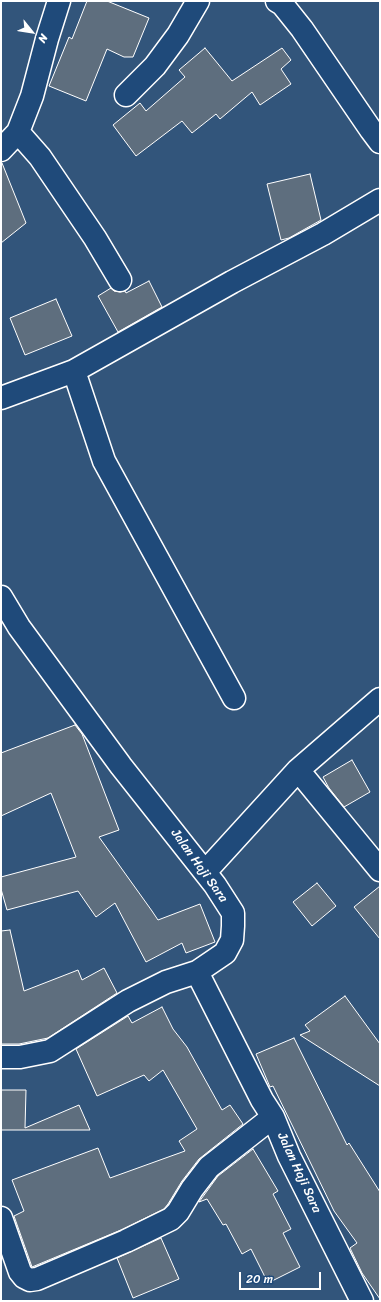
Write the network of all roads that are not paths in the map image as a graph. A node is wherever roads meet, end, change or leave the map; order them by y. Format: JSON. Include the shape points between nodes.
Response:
{"nodes":[{"id":1,"x":59,"y":1,"type":"edge"},
{"id":2,"x":198,"y":1,"type":"edge"},
{"id":3,"x":277,"y":1,"type":"edge"},
{"id":4,"x":126,"y":95,"type":"dead end"},
{"id":5,"x":18,"y":132,"type":"junction"},
{"id":6,"x":380,"y":142,"type":"edge"},
{"id":7,"x":1,"y":150,"type":"edge"},
{"id":8,"x":380,"y":200,"type":"edge"},
{"id":9,"x":120,"y":280,"type":"dead end"},
{"id":10,"x":74,"y":371,"type":"junction"},
{"id":11,"x":1,"y":398,"type":"edge"},
{"id":12,"x":1,"y":597,"type":"edge"},
{"id":13,"x":234,"y":698,"type":"dead end"},
{"id":14,"x":380,"y":699,"type":"edge"},
{"id":15,"x":298,"y":770,"type":"junction"},
{"id":16,"x":380,"y":870,"type":"edge"},
{"id":17,"x":205,"y":872,"type":"junction"},
{"id":18,"x":197,"y":972,"type":"junction"},
{"id":19,"x":1,"y":1058,"type":"edge"},
{"id":20,"x":273,"y":1117,"type":"junction"},
{"id":21,"x":1,"y":1218,"type":"edge"},
{"id":22,"x":359,"y":1300,"type":"edge"}],
"edges":[{"from":1,"to":5,"type":"street","via":[[32,96]]},
{"from":2,"to":4,"type":"street","via":[[178,35],[155,66]]},
{"from":3,"to":6,"type":"street","via":[[302,29]]},
{"from":5,"to":7,"type":"street"},
{"from":5,"to":9,"type":"street","via":[[40,157]]},
{"from":8,"to":10,"type":"street"},
{"from":10,"to":11,"type":"street"},
{"from":10,"to":13,"type":"street","via":[[104,461]]},
{"from":12,"to":17,"type":"street","name":"Jalan Haji Sara","via":[[19,627],[121,766]]},
{"from":14,"to":15,"type":"street"},
{"from":15,"to":16,"type":"street"},
{"from":15,"to":17,"type":"street"},
{"from":17,"to":18,"type":"street","name":"Jalan Haji Sara","via":[[233,913],[232,940],[225,953]]},
{"from":18,"to":19,"type":"street","via":[[166,982],[128,1001],[50,1051]]},
{"from":18,"to":20,"type":"street","name":"Jalan Haji Sara"},
{"from":20,"to":21,"type":"street","via":[[209,1167],[171,1219],[37,1279],[24,1278],[20,1272]]},
{"from":20,"to":22,"type":"street","name":"Jalan Haji Sara","via":[[289,1156]]}]}
